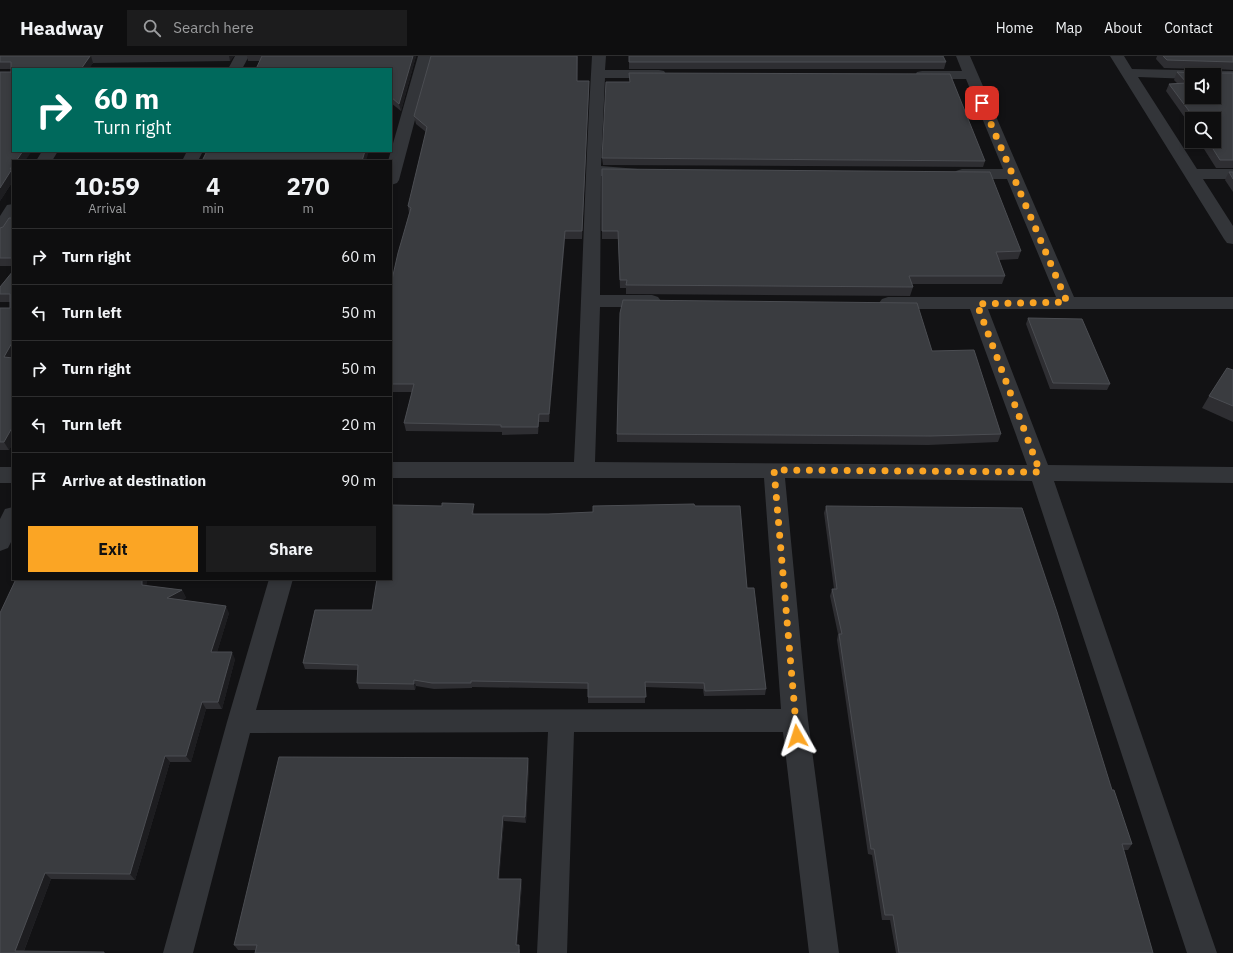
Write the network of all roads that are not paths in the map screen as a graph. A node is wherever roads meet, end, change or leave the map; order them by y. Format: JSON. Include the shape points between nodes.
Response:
{"nodes":[{"id":1,"x":242,"y":56,"type":"edge"},
{"id":2,"x":425,"y":56,"type":"edge"},
{"id":3,"x":598,"y":56,"type":"edge"},
{"id":4,"x":963,"y":56,"type":"edge"},
{"id":5,"x":1117,"y":56,"type":"edge"},
{"id":6,"x":236,"y":68,"type":"edge"},
{"id":7,"x":1127,"y":73,"type":"junction"},
{"id":8,"x":597,"y":74,"type":"junction"},
{"id":9,"x":676,"y":74,"type":"edge"},
{"id":10,"x":907,"y":75,"type":"edge"},
{"id":11,"x":971,"y":75,"type":"junction"},
{"id":12,"x":1233,"y":75,"type":"edge"},
{"id":13,"x":593,"y":172,"type":"junction"},
{"id":14,"x":648,"y":172,"type":"edge"},
{"id":15,"x":949,"y":174,"type":"edge"},
{"id":16,"x":1012,"y":174,"type":"junction"},
{"id":17,"x":1192,"y":174,"type":"junction"},
{"id":18,"x":1233,"y":174,"type":"edge"},
{"id":19,"x":392,"y":176,"type":"edge"},
{"id":20,"x":12,"y":211,"type":"edge"},
{"id":21,"x":0,"y":230,"type":"edge"},
{"id":22,"x":1233,"y":239,"type":"edge"},
{"id":23,"x":591,"y":301,"type":"junction"},
{"id":24,"x":670,"y":302,"type":"edge"},
{"id":25,"x":1067,"y":302,"type":"junction"},
{"id":26,"x":874,"y":303,"type":"edge"},
{"id":27,"x":1233,"y":303,"type":"edge"},
{"id":28,"x":977,"y":304,"type":"junction"},
{"id":29,"x":584,"y":469,"type":"junction"},
{"id":30,"x":392,"y":470,"type":"edge"},
{"id":31,"x":774,"y":470,"type":"junction"},
{"id":32,"x":1040,"y":472,"type":"junction"},
{"id":33,"x":0,"y":475,"type":"edge"},
{"id":34,"x":12,"y":475,"type":"edge"},
{"id":35,"x":1233,"y":475,"type":"edge"},
{"id":36,"x":12,"y":517,"type":"edge"},
{"id":37,"x":0,"y":542,"type":"edge"},
{"id":38,"x":281,"y":580,"type":"edge"},
{"id":39,"x":795,"y":720,"type":"junction"},
{"id":40,"x":561,"y":721,"type":"junction"},
{"id":41,"x":240,"y":722,"type":"junction"},
{"id":42,"x":178,"y":953,"type":"edge"},
{"id":43,"x":552,"y":953,"type":"edge"},
{"id":44,"x":824,"y":953,"type":"edge"},
{"id":45,"x":1202,"y":953,"type":"edge"}],
"edges":[{"from":1,"to":6,"type":"street"},
{"from":2,"to":19,"type":"street"},
{"from":3,"to":8,"type":"street"},
{"from":4,"to":11,"type":"street"},
{"from":5,"to":7,"type":"street"},
{"from":7,"to":12,"type":"street"},
{"from":7,"to":17,"type":"street"},
{"from":8,"to":9,"type":"street"},
{"from":8,"to":13,"type":"street"},
{"from":10,"to":11,"type":"street"},
{"from":11,"to":16,"type":"street"},
{"from":13,"to":14,"type":"street"},
{"from":13,"to":23,"type":"street"},
{"from":15,"to":16,"type":"street"},
{"from":16,"to":25,"type":"street"},
{"from":17,"to":18,"type":"street"},
{"from":17,"to":22,"type":"street"},
{"from":20,"to":21,"type":"street"},
{"from":23,"to":24,"type":"street"},
{"from":23,"to":29,"type":"street"},
{"from":25,"to":27,"type":"street"},
{"from":25,"to":28,"type":"street"},
{"from":26,"to":28,"type":"street"},
{"from":28,"to":32,"type":"street"},
{"from":29,"to":30,"type":"street"},
{"from":29,"to":31,"type":"street"},
{"from":31,"to":32,"type":"street"},
{"from":31,"to":39,"type":"street"},
{"from":32,"to":35,"type":"street"},
{"from":32,"to":45,"type":"street"},
{"from":33,"to":34,"type":"street"},
{"from":36,"to":37,"type":"street"},
{"from":38,"to":41,"type":"street"},
{"from":39,"to":40,"type":"street"},
{"from":39,"to":44,"type":"street"},
{"from":40,"to":41,"type":"street"},
{"from":40,"to":43,"type":"street"},
{"from":41,"to":42,"type":"street"}]}
